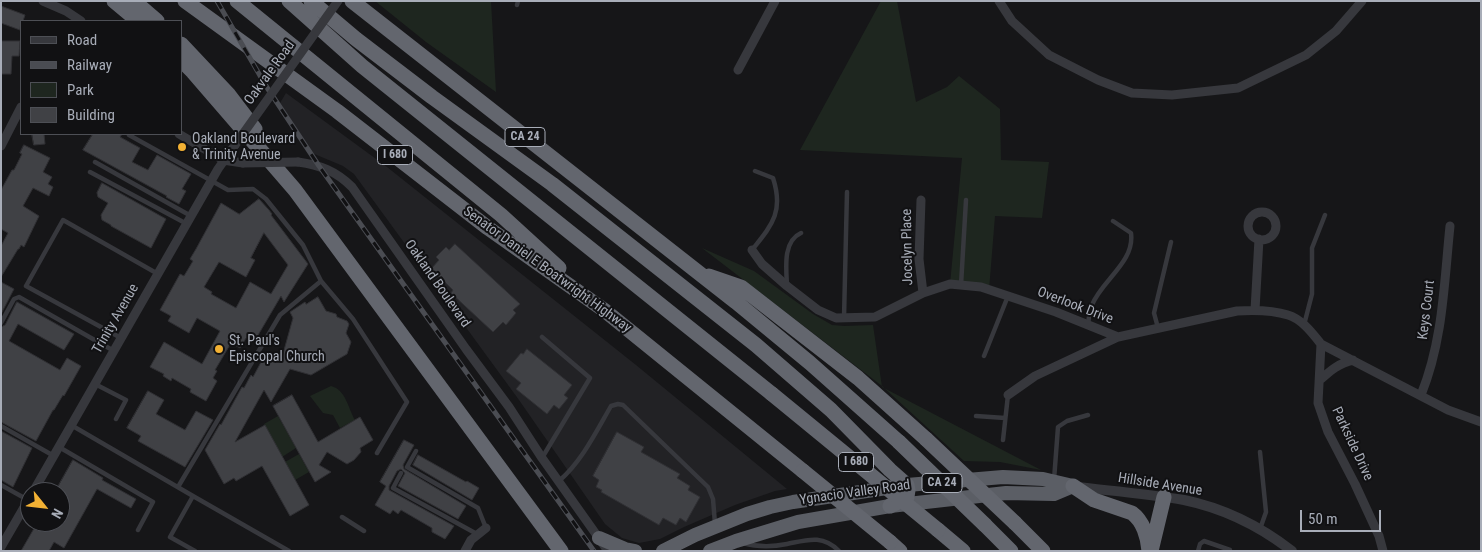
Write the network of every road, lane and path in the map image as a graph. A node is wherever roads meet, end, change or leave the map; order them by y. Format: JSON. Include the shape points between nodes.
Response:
{"nodes":[{"id":1,"x":43,"y":1,"type":"edge"},
{"id":2,"x":114,"y":1,"type":"edge"},
{"id":3,"x":134,"y":1,"type":"edge"},
{"id":4,"x":185,"y":1,"type":"edge"},
{"id":5,"x":237,"y":1,"type":"edge"},
{"id":6,"x":289,"y":1,"type":"edge"},
{"id":7,"x":311,"y":1,"type":"edge"},
{"id":8,"x":338,"y":1,"type":"edge"},
{"id":9,"x":352,"y":1,"type":"edge"},
{"id":10,"x":776,"y":1,"type":"edge"},
{"id":11,"x":999,"y":1,"type":"edge"},
{"id":12,"x":1362,"y":1,"type":"edge"},
{"id":13,"x":66,"y":11,"type":"junction"},
{"id":14,"x":62,"y":20,"type":"edge"},
{"id":15,"x":80,"y":20,"type":"edge"},
{"id":16,"x":137,"y":20,"type":"edge"},
{"id":17,"x":156,"y":20,"type":"edge"},
{"id":18,"x":182,"y":45,"type":"edge"},
{"id":19,"x":182,"y":61,"type":"edge"},
{"id":20,"x":738,"y":70,"type":"dead end"},
{"id":21,"x":20,"y":109,"type":"edge"},
{"id":22,"x":129,"y":135,"type":"dead end"},
{"id":23,"x":181,"y":135,"type":"edge"},
{"id":24,"x":1,"y":146,"type":"edge"},
{"id":25,"x":223,"y":160,"type":"junction"},
{"id":26,"x":95,"y":162,"type":"dead end"},
{"id":27,"x":755,"y":171,"type":"dead end"},
{"id":28,"x":90,"y":172,"type":"dead end"},
{"id":29,"x":211,"y":181,"type":"junction"},
{"id":30,"x":295,"y":190,"type":"junction"},
{"id":31,"x":847,"y":192,"type":"dead end"},
{"id":32,"x":921,"y":200,"type":"dead end"},
{"id":33,"x":966,"y":200,"type":"dead end"},
{"id":34,"x":1325,"y":215,"type":"dead end"},
{"id":35,"x":192,"y":216,"type":"junction"},
{"id":36,"x":1113,"y":221,"type":"dead end"},
{"id":37,"x":187,"y":224,"type":"junction"},
{"id":38,"x":1450,"y":226,"type":"dead end"},
{"id":39,"x":801,"y":233,"type":"dead end"},
{"id":40,"x":1259,"y":239,"type":"dead end"},
{"id":41,"x":1171,"y":242,"type":"dead end"},
{"id":42,"x":752,"y":250,"type":"joint"},
{"id":43,"x":698,"y":272,"type":"junction"},
{"id":44,"x":158,"y":274,"type":"junction"},
{"id":45,"x":321,"y":281,"type":"junction"},
{"id":46,"x":961,"y":285,"type":"junction"},
{"id":47,"x":787,"y":286,"type":"junction"},
{"id":48,"x":923,"y":293,"type":"junction"},
{"id":49,"x":1008,"y":296,"type":"junction"},
{"id":50,"x":604,"y":310,"type":"junction"},
{"id":51,"x":1255,"y":310,"type":"junction"},
{"id":52,"x":844,"y":319,"type":"junction"},
{"id":53,"x":1,"y":323,"type":"edge"},
{"id":54,"x":1088,"y":325,"type":"junction"},
{"id":55,"x":1304,"y":326,"type":"junction"},
{"id":56,"x":1158,"y":328,"type":"junction"},
{"id":57,"x":542,"y":337,"type":"dead end"},
{"id":58,"x":1118,"y":337,"type":"junction"},
{"id":59,"x":121,"y":338,"type":"junction"},
{"id":60,"x":1321,"y":344,"type":"junction"},
{"id":61,"x":114,"y":351,"type":"junction"},
{"id":62,"x":984,"y":356,"type":"dead end"},
{"id":63,"x":1352,"y":360,"type":"junction"},
{"id":64,"x":1320,"y":380,"type":"junction"},
{"id":65,"x":95,"y":384,"type":"junction"},
{"id":66,"x":1008,"y":395,"type":"joint"},
{"id":67,"x":1421,"y":395,"type":"junction"},
{"id":68,"x":1088,"y":415,"type":"dead end"},
{"id":69,"x":976,"y":416,"type":"dead end"},
{"id":70,"x":1005,"y":418,"type":"junction"},
{"id":71,"x":116,"y":419,"type":"dead end"},
{"id":72,"x":1481,"y":422,"type":"edge"},
{"id":73,"x":71,"y":425,"type":"junction"},
{"id":74,"x":1,"y":426,"type":"edge"},
{"id":75,"x":1002,"y":440,"type":"dead end"},
{"id":76,"x":59,"y":447,"type":"junction"},
{"id":77,"x":416,"y":451,"type":"dead end"},
{"id":78,"x":1260,"y":452,"type":"dead end"},
{"id":79,"x":377,"y":454,"type":"dead end"},
{"id":80,"x":54,"y":456,"type":"junction"},
{"id":81,"x":542,"y":458,"type":"junction"},
{"id":82,"x":402,"y":473,"type":"dead end"},
{"id":83,"x":559,"y":481,"type":"junction"},
{"id":84,"x":1054,"y":481,"type":"junction"},
{"id":85,"x":39,"y":482,"type":"edge"},
{"id":86,"x":907,"y":485,"type":"junction"},
{"id":87,"x":1,"y":486,"type":"edge"},
{"id":88,"x":1073,"y":486,"type":"junction"},
{"id":89,"x":178,"y":487,"type":"junction"},
{"id":90,"x":20,"y":493,"type":"edge"},
{"id":91,"x":194,"y":496,"type":"junction"},
{"id":92,"x":1164,"y":497,"type":"junction"},
{"id":93,"x":890,"y":506,"type":"junction"},
{"id":94,"x":20,"y":514,"type":"edge"},
{"id":95,"x":342,"y":517,"type":"dead end"},
{"id":96,"x":715,"y":527,"type":"junction"},
{"id":97,"x":486,"y":528,"type":"joint"},
{"id":98,"x":1260,"y":529,"type":"junction"},
{"id":99,"x":138,"y":530,"type":"dead end"},
{"id":100,"x":364,"y":531,"type":"dead end"},
{"id":101,"x":478,"y":535,"type":"junction"},
{"id":102,"x":599,"y":538,"type":"junction"},
{"id":103,"x":736,"y":541,"type":"junction"},
{"id":104,"x":895,"y":546,"type":"edge"},
{"id":105,"x":1,"y":547,"type":"edge"},
{"id":106,"x":661,"y":550,"type":"edge"},
{"id":107,"x":836,"y":550,"type":"edge"},
{"id":108,"x":195,"y":551,"type":"edge"},
{"id":109,"x":288,"y":551,"type":"edge"},
{"id":110,"x":465,"y":551,"type":"edge"},
{"id":111,"x":561,"y":551,"type":"edge"},
{"id":112,"x":608,"y":551,"type":"edge"},
{"id":113,"x":635,"y":551,"type":"edge"},
{"id":114,"x":710,"y":551,"type":"edge"},
{"id":115,"x":963,"y":551,"type":"edge"},
{"id":116,"x":1011,"y":551,"type":"edge"},
{"id":117,"x":1043,"y":551,"type":"edge"},
{"id":118,"x":1150,"y":551,"type":"edge"},
{"id":119,"x":1198,"y":551,"type":"edge"},
{"id":120,"x":1230,"y":551,"type":"edge"},
{"id":121,"x":1292,"y":551,"type":"edge"},
{"id":122,"x":1383,"y":551,"type":"edge"}],
"edges":[{"from":1,"to":13,"type":"street"},
{"from":2,"to":16,"type":"highway"},
{"from":3,"to":17,"type":"highway"},
{"from":4,"to":50,"type":"highway","name":"Senator Daniel E Boatwright Highway","number":"I 680","via":[[375,139],[488,228]]},
{"from":5,"to":50,"type":"highway","via":[[501,215]]},
{"from":6,"to":115,"type":"highway","number":"I 680","bridge":true,"via":[[362,66]]},
{"from":7,"to":86,"type":"highway","via":[[356,39],[552,184],[750,340],[831,410]]},
{"from":8,"to":25,"type":"street","name":"Oakvale Road","bridge":true},
{"from":9,"to":43,"type":"highway","number":"CA 24"},
{"from":10,"to":20,"type":"street"},
{"from":11,"to":12,"type":"street","via":[[1012,21],[1049,55],[1132,93],[1172,95],[1238,88],[1306,55],[1336,31]]},
{"from":13,"to":14,"type":"street"},
{"from":13,"to":15,"type":"street"},
{"from":18,"to":30,"type":"highway","via":[[229,95]]},
{"from":19,"to":30,"type":"highway"},
{"from":21,"to":24,"type":"street"},
{"from":22,"to":29,"type":"lane"},
{"from":23,"to":25,"type":"street","name":"Oakland Boulevard"},
{"from":25,"to":29,"type":"street","name":"Trinity Avenue"},
{"from":25,"to":81,"type":"street","name":"Oakland Boulevard","bridge":true,"via":[[317,165],[332,170],[352,187]]},
{"from":26,"to":35,"type":"lane"},
{"from":27,"to":42,"type":"lane","via":[[773,178],[776,201],[774,223]]},
{"from":28,"to":37,"type":"lane"},
{"from":29,"to":35,"type":"street","name":"Trinity Avenue"},
{"from":29,"to":45,"type":"lane","via":[[228,190],[253,189],[266,199],[303,245]]},
{"from":30,"to":111,"type":"highway"},
{"from":31,"to":52,"type":"lane"},
{"from":32,"to":48,"type":"street","name":"Jocelyn Place","via":[[919,259]]},
{"from":33,"to":46,"type":"lane"},
{"from":34,"to":55,"type":"lane","via":[[1312,248],[1312,294]]},
{"from":35,"to":37,"type":"street","name":"Trinity Avenue"},
{"from":36,"to":54,"type":"lane","via":[[1132,233],[1133,242],[1129,253],[1091,306]]},
{"from":37,"to":44,"type":"street","name":"Trinity Avenue"},
{"from":38,"to":67,"type":"street","name":"Keys Court","via":[[1439,336]]},
{"from":39,"to":47,"type":"lane","via":[[794,236],[788,247]]},
{"from":40,"to":51,"type":"street"},
{"from":41,"to":56,"type":"lane","via":[[1154,313]]},
{"from":42,"to":47,"type":"street","name":"Overlook Drive","via":[[762,264]]},
{"from":43,"to":116,"type":"highway","number":"CA 24","bridge":true,"via":[[810,363],[899,442]]},
{"from":43,"to":117,"type":"highway","bridge":true,"via":[[740,287],[858,378]]},
{"from":44,"to":59,"type":"street","name":"Trinity Avenue"},
{"from":44,"to":59,"type":"lane","via":[[62,220],[26,286]]},
{"from":45,"to":79,"type":"lane","via":[[353,319],[407,402]]},
{"from":45,"to":89,"type":"lane","via":[[280,315]]},
{"from":46,"to":48,"type":"street","name":"Overlook Drive","via":[[950,284]]},
{"from":46,"to":49,"type":"street","name":"Overlook Drive","via":[[981,287]]},
{"from":47,"to":52,"type":"street","name":"Overlook Drive","via":[[818,310]]},
{"from":48,"to":52,"type":"street","name":"Overlook Drive","via":[[875,317]]},
{"from":49,"to":54,"type":"street","name":"Overlook Drive"},
{"from":49,"to":62,"type":"lane"},
{"from":50,"to":104,"type":"highway","name":"Senator Daniel E Boatwright Highway","number":"I 680","bridge":true},
{"from":51,"to":55,"type":"street","name":"Overlook Drive","via":[[1290,315]]},
{"from":51,"to":56,"type":"street","name":"Overlook Drive"},
{"from":53,"to":61,"type":"lane","via":[[19,297]]},
{"from":54,"to":58,"type":"street","name":"Overlook Drive"},
{"from":55,"to":60,"type":"street","name":"Overlook Drive"},
{"from":56,"to":58,"type":"street","name":"Overlook Drive"},
{"from":57,"to":81,"type":"lane","via":[[590,378]]},
{"from":58,"to":66,"type":"street","via":[[1035,376]]},
{"from":59,"to":61,"type":"street","name":"Trinity Avenue"},
{"from":60,"to":63,"type":"street","name":"Overlook Drive"},
{"from":60,"to":64,"type":"street","name":"Parkside Drive"},
{"from":61,"to":65,"type":"street","name":"Trinity Avenue"},
{"from":63,"to":64,"type":"street","via":[[1334,368]]},
{"from":63,"to":67,"type":"street","name":"Overlook Drive"},
{"from":64,"to":122,"type":"street","name":"Parkside Drive","via":[[1318,403],[1328,432],[1355,484]]},
{"from":65,"to":71,"type":"lane","via":[[126,400]]},
{"from":65,"to":73,"type":"street","name":"Trinity Avenue"},
{"from":66,"to":70,"type":"lane"},
{"from":67,"to":72,"type":"street","name":"Overlook Drive","via":[[1448,410]]},
{"from":68,"to":84,"type":"lane","via":[[1058,427]]},
{"from":69,"to":70,"type":"lane"},
{"from":70,"to":75,"type":"lane"},
{"from":73,"to":76,"type":"street","name":"Trinity Avenue"},
{"from":73,"to":89,"type":"lane"},
{"from":74,"to":80,"type":"lane"},
{"from":76,"to":80,"type":"street","name":"Trinity Avenue"},
{"from":76,"to":99,"type":"lane","via":[[154,502]]},
{"from":77,"to":97,"type":"lane","via":[[407,467],[478,508]]},
{"from":78,"to":98,"type":"lane","via":[[1266,512]]},
{"from":80,"to":85,"type":"street","name":"Trinity Avenue"},
{"from":81,"to":83,"type":"street","name":"Oakland Boulevard"},
{"from":82,"to":101,"type":"lane","via":[[393,488]]},
{"from":83,"to":96,"type":"lane","via":[[585,451],[611,406],[623,405],[708,487],[713,498]]},
{"from":83,"to":102,"type":"street","name":"Oakland Boulevard"},
{"from":84,"to":86,"type":"highway","name":"Ygnacio Valley Road","via":[[1003,477]]},
{"from":84,"to":88,"type":"highway","name":"Ygnacio Valley Road"},
{"from":86,"to":93,"type":"highway","via":[[907,497]]},
{"from":86,"to":96,"type":"highway","name":"Ygnacio Valley Road","via":[[770,507]]},
{"from":87,"to":90,"type":"lane"},
{"from":88,"to":92,"type":"street","name":"Hillside Avenue"},
{"from":88,"to":93,"type":"highway","name":"Ygnacio Valley Road","via":[[1054,494],[1006,493]]},
{"from":88,"to":118,"type":"highway","via":[[1094,500],[1136,516],[1142,524]]},
{"from":89,"to":91,"type":"lane"},
{"from":91,"to":108,"type":"lane","via":[[170,537]]},
{"from":91,"to":109,"type":"lane"},
{"from":92,"to":98,"type":"street","name":"Hillside Avenue","via":[[1209,507]]},
{"from":92,"to":118,"type":"highway"},
{"from":93,"to":103,"type":"highway","name":"Ygnacio Valley Road","via":[[798,522]]},
{"from":94,"to":105,"type":"street","name":"Trinity Avenue"},
{"from":95,"to":100,"type":"lane"},
{"from":96,"to":106,"type":"highway","name":"Ygnacio Valley Road"},
{"from":97,"to":101,"type":"street"},
{"from":98,"to":121,"type":"street","name":"Hillside Avenue"},
{"from":101,"to":110,"type":"street"},
{"from":102,"to":112,"type":"street","name":"Oakland Boulevard"},
{"from":102,"to":113,"type":"highway"},
{"from":103,"to":107,"type":"lane","via":[[757,547],[807,538],[827,542]]},
{"from":103,"to":114,"type":"highway","name":"Ygnacio Valley Road"},
{"from":119,"to":120,"type":"lane","via":[[1204,540]]}]}
